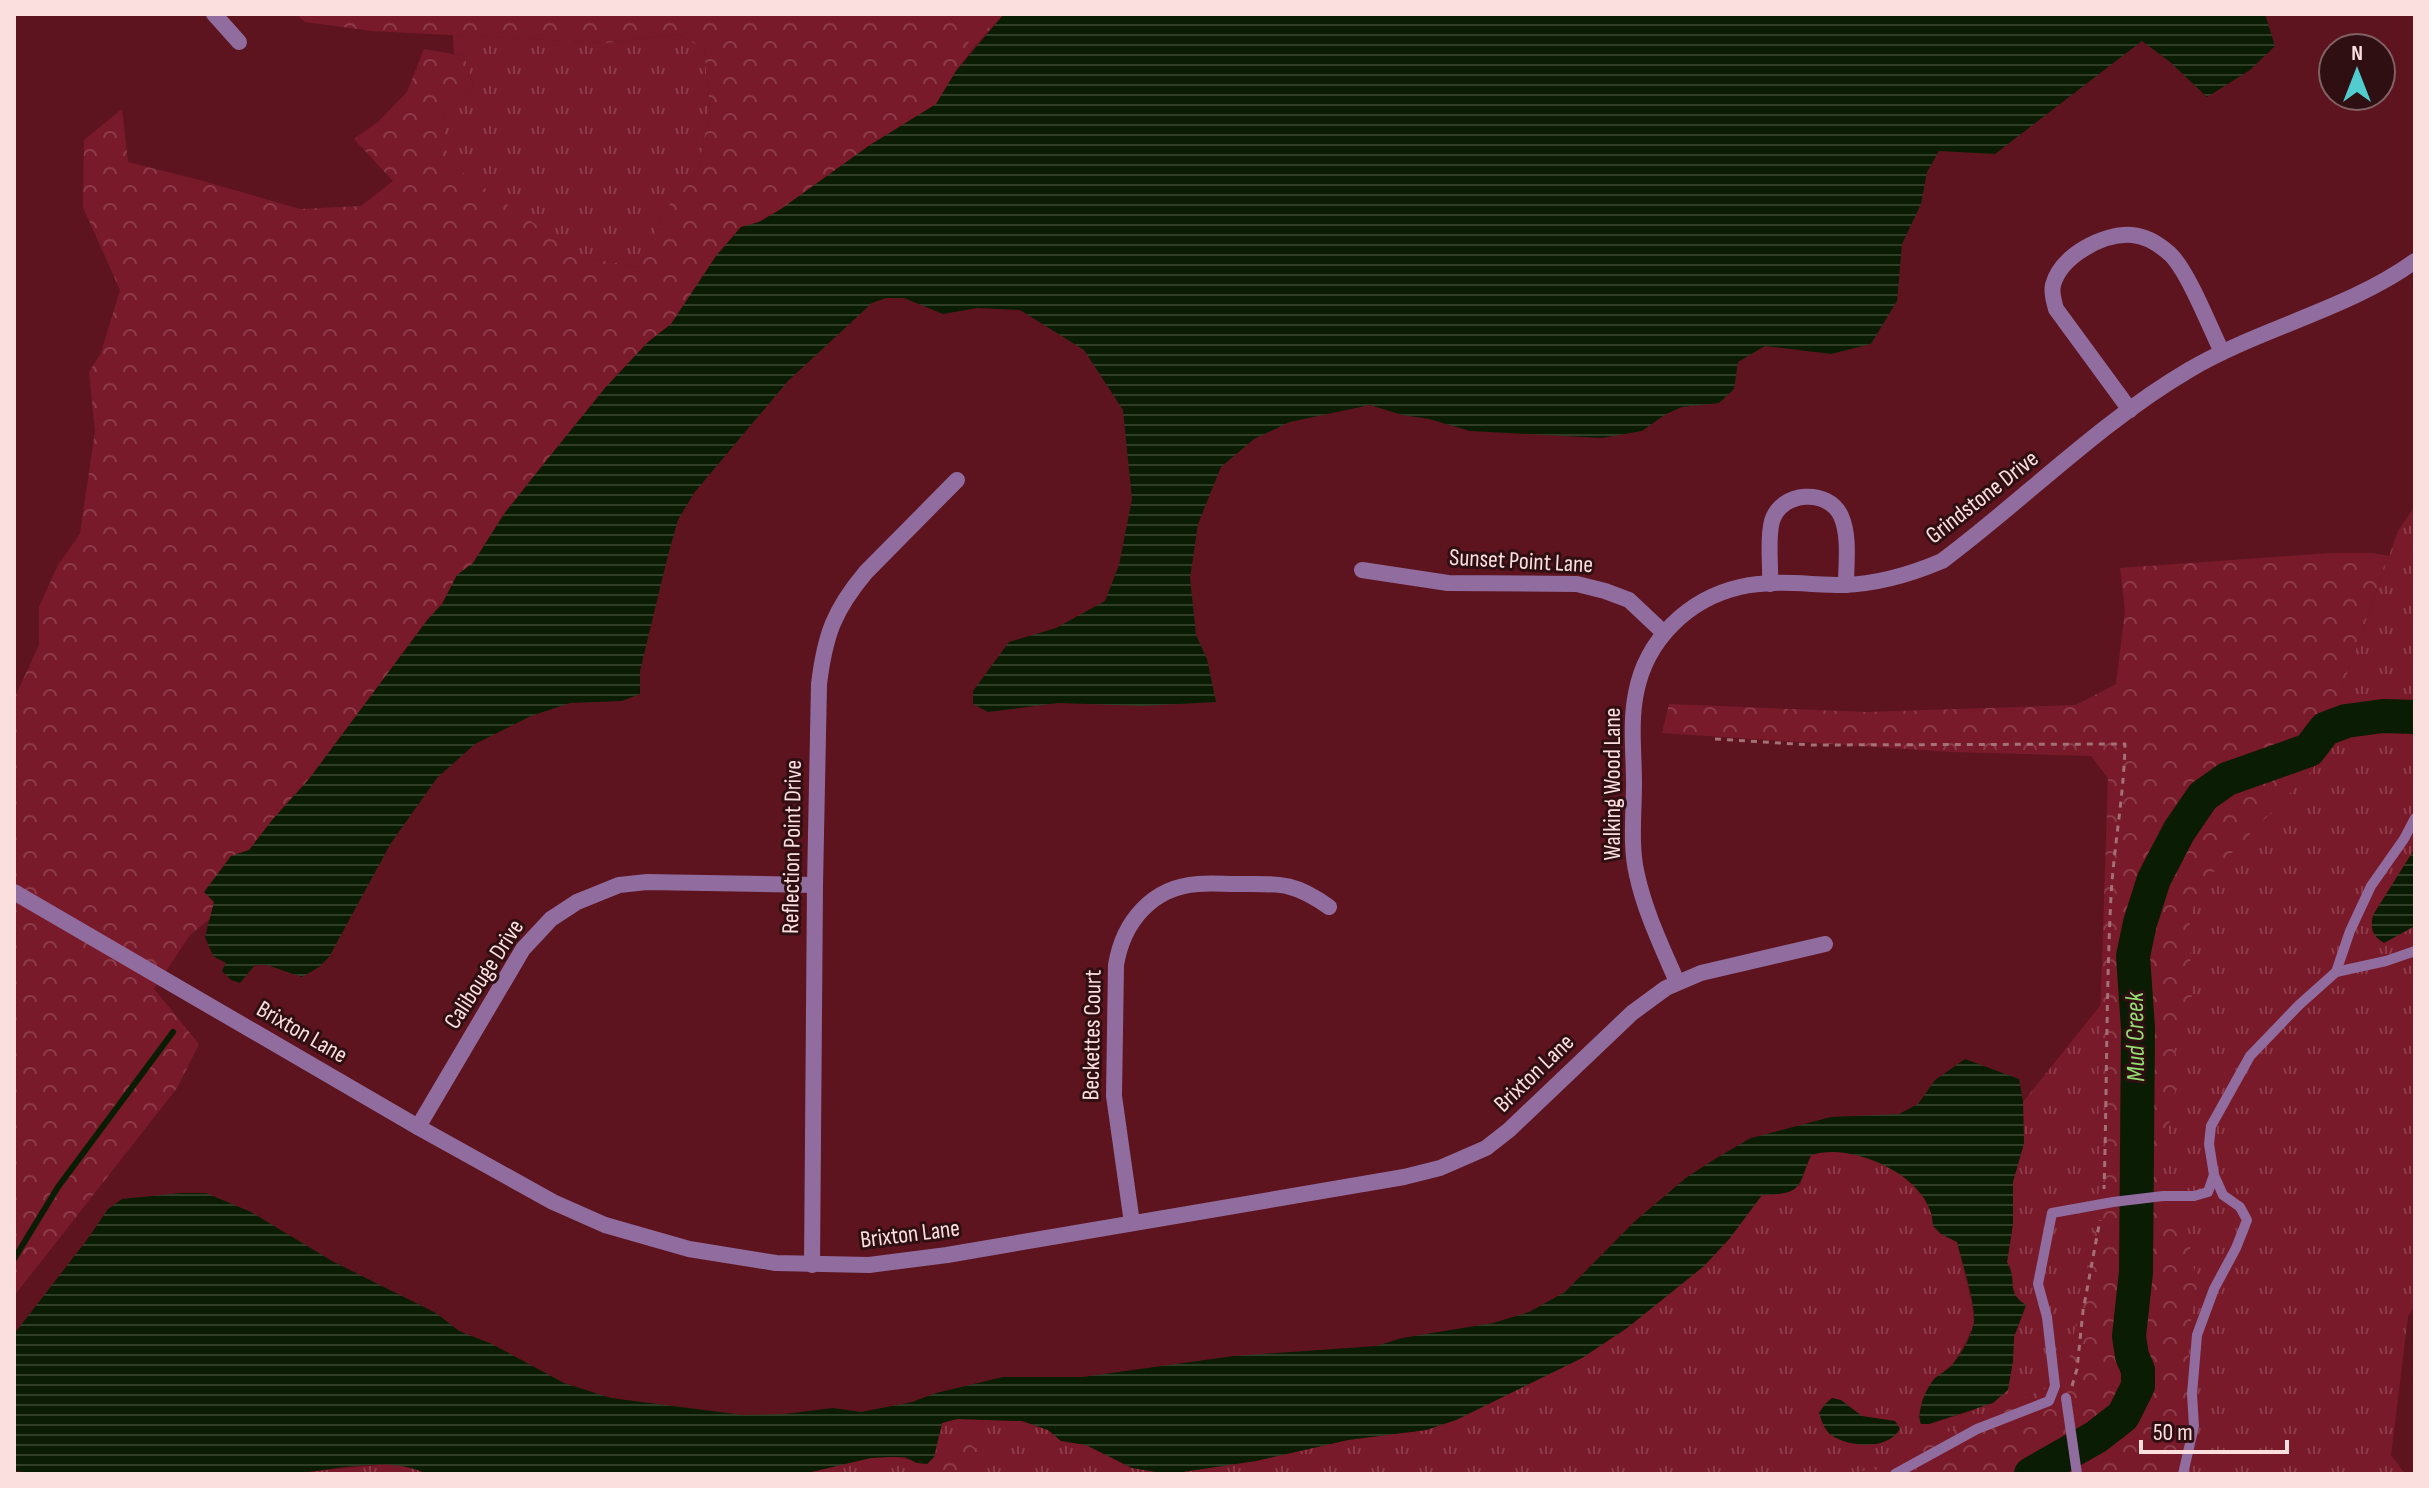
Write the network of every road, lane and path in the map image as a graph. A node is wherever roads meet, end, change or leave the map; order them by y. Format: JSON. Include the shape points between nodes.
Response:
{"nodes":[{"id":1,"x":214,"y":14,"type":"edge"},
{"id":2,"x":239,"y":42,"type":"dead end"},
{"id":3,"x":2415,"y":261,"type":"edge"},
{"id":4,"x":2222,"y":352,"type":"junction"},
{"id":5,"x":2130,"y":410,"type":"junction"},
{"id":6,"x":957,"y":480,"type":"dead end"},
{"id":7,"x":1362,"y":570,"type":"dead end"},
{"id":8,"x":1770,"y":584,"type":"junction"},
{"id":9,"x":1846,"y":585,"type":"junction"},
{"id":10,"x":1663,"y":632,"type":"junction"},
{"id":11,"x":1715,"y":739,"type":"dead end"},
{"id":12,"x":2415,"y":818,"type":"edge"},
{"id":13,"x":815,"y":885,"type":"junction"},
{"id":14,"x":14,"y":892,"type":"edge"},
{"id":15,"x":1329,"y":907,"type":"dead end"},
{"id":16,"x":1825,"y":944,"type":"dead end"},
{"id":17,"x":2345,"y":948,"type":"junction"},
{"id":18,"x":2415,"y":951,"type":"edge"},
{"id":19,"x":2368,"y":965,"type":"junction"},
{"id":20,"x":2336,"y":972,"type":"junction"},
{"id":21,"x":1677,"y":982,"type":"junction"},
{"id":22,"x":418,"y":1127,"type":"junction"},
{"id":23,"x":2214,"y":1175,"type":"junction"},
{"id":24,"x":2208,"y":1192,"type":"junction"},
{"id":25,"x":2223,"y":1195,"type":"junction"},
{"id":26,"x":2108,"y":1203,"type":"junction"},
{"id":27,"x":1132,"y":1223,"type":"junction"},
{"id":28,"x":812,"y":1265,"type":"junction"},
{"id":29,"x":2066,"y":1398,"type":"joint"},
{"id":30,"x":2076,"y":1469,"type":"edge"},
{"id":31,"x":1895,"y":1474,"type":"edge"},
{"id":32,"x":2183,"y":1474,"type":"edge"}],
"edges":[{"from":1,"to":2,"type":"street"},
{"from":3,"to":4,"type":"street","name":"Grindstone Drive","via":[[2343,300]]},
{"from":4,"to":5,"type":"street","name":"Grindstone Drive"},
{"from":4,"to":5,"type":"street","via":[[2179,265],[2159,246],[2132,235],[2114,236],[2082,251],[2058,274],[2056,309]]},
{"from":5,"to":9,"type":"street","name":"Grindstone Drive","via":[[1942,561],[1885,581]]},
{"from":6,"to":13,"type":"street","name":"Reflection Point Drive","via":[[866,572],[829,630],[819,684]]},
{"from":7,"to":10,"type":"street","name":"Sunset Point Lane","via":[[1448,583],[1577,584],[1629,600]]},
{"from":8,"to":9,"type":"street","name":"Grindstone Drive"},
{"from":8,"to":9,"type":"street","via":[[1772,522],[1787,501],[1813,496],[1831,504],[1842,518]]},
{"from":8,"to":10,"type":"street","name":"Grindstone Drive","via":[[1741,586],[1711,597]]},
{"from":10,"to":21,"type":"street","name":"Walking Wood Lane","via":[[1636,693],[1634,838],[1636,872]]},
{"from":11,"to":26,"type":"path","via":[[1812,745],[2125,744],[2110,923]]},
{"from":12,"to":17,"type":"lane","via":[[2371,886]]},
{"from":13,"to":22,"type":"street","name":"Calibouge Drive","via":[[647,882],[619,885],[577,902],[551,919],[523,949]]},
{"from":13,"to":28,"type":"street","name":"Reflection Point Drive"},
{"from":14,"to":22,"type":"street","name":"Brixton Lane"},
{"from":15,"to":27,"type":"street","name":"Beckettes Court","via":[[1296,886],[1196,884],[1150,902],[1129,925],[1116,965],[1114,1096]]},
{"from":16,"to":21,"type":"street","name":"Brixton Lane"},
{"from":17,"to":19,"type":"lane","via":[[2351,962]]},
{"from":17,"to":20,"type":"lane"},
{"from":18,"to":19,"type":"lane"},
{"from":19,"to":20,"type":"lane"},
{"from":20,"to":23,"type":"lane","via":[[2250,1056],[2211,1126]]},
{"from":21,"to":27,"type":"street","name":"Brixton Lane","via":[[1632,1013],[1509,1130],[1467,1158],[1404,1177]]},
{"from":22,"to":28,"type":"street","name":"Brixton Lane","via":[[605,1225],[689,1249]]},
{"from":23,"to":24,"type":"lane"},
{"from":23,"to":25,"type":"lane"},
{"from":24,"to":25,"type":"lane"},
{"from":24,"to":26,"type":"lane"},
{"from":25,"to":32,"type":"lane","via":[[2247,1220],[2197,1335],[2194,1426]]},
{"from":26,"to":29,"type":"path","via":[[2083,1311],[2077,1369]]},
{"from":26,"to":31,"type":"lane","via":[[2058,1211],[2051,1217],[2038,1284],[2055,1386],[2049,1401],[1977,1429]]},
{"from":27,"to":28,"type":"street","name":"Brixton Lane","via":[[900,1261]]},
{"from":29,"to":30,"type":"lane"}]}
